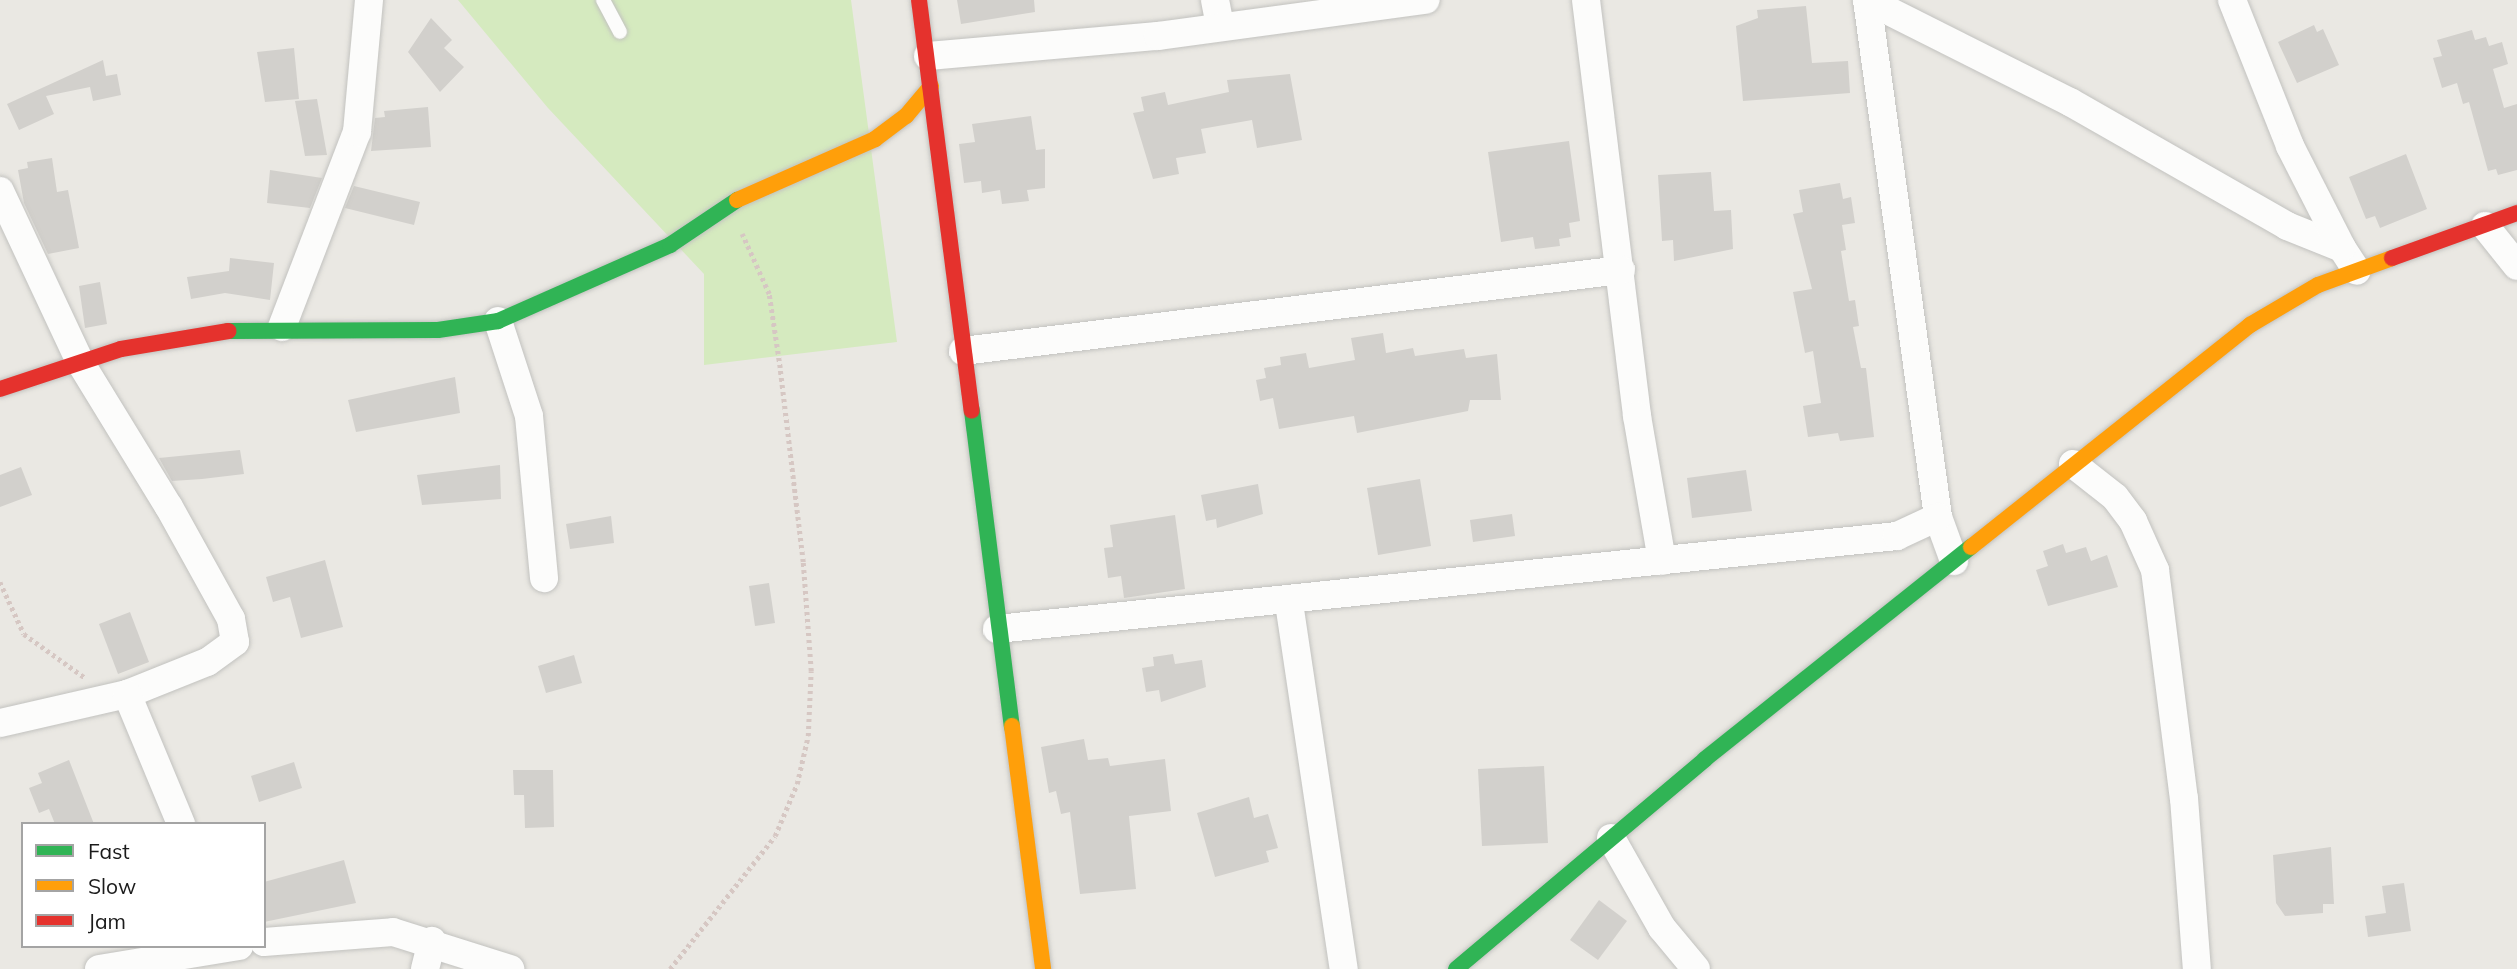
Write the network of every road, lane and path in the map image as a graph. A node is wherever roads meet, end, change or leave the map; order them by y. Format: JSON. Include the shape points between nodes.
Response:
{"nodes":[{"id":1,"x":369,"y":0,"type":"edge"},
{"id":2,"x":603,"y":0,"type":"edge"},
{"id":3,"x":919,"y":0,"type":"edge"},
{"id":4,"x":1426,"y":0,"type":"edge"},
{"id":5,"x":1586,"y":0,"type":"edge"},
{"id":6,"x":1867,"y":0,"type":"edge"},
{"id":7,"x":2232,"y":0,"type":"edge"},
{"id":8,"x":1218,"y":13,"type":"edge"},
{"id":9,"x":620,"y":32,"type":"dead end"},
{"id":10,"x":928,"y":57,"type":"junction"},
{"id":11,"x":931,"y":86,"type":"junction"},
{"id":12,"x":0,"y":191,"type":"edge"},
{"id":13,"x":2517,"y":213,"type":"edge"},
{"id":14,"x":721,"y":214,"type":"junction"},
{"id":15,"x":2485,"y":226,"type":"junction"},
{"id":16,"x":2349,"y":260,"type":"junction"},
{"id":17,"x":2517,"y":266,"type":"edge"},
{"id":18,"x":1621,"y":270,"type":"junction"},
{"id":19,"x":498,"y":321,"type":"junction"},
{"id":20,"x":282,"y":327,"type":"junction"},
{"id":21,"x":963,"y":351,"type":"junction"},
{"id":22,"x":80,"y":362,"type":"junction"},
{"id":23,"x":0,"y":388,"type":"edge"},
{"id":24,"x":2073,"y":464,"type":"junction"},
{"id":25,"x":1938,"y":517,"type":"junction"},
{"id":26,"x":1661,"y":561,"type":"junction"},
{"id":27,"x":1954,"y":561,"type":"junction"},
{"id":28,"x":544,"y":578,"type":"dead end"},
{"id":29,"x":0,"y":582,"type":"edge"},
{"id":30,"x":1289,"y":603,"type":"junction"},
{"id":31,"x":997,"y":629,"type":"junction"},
{"id":32,"x":116,"y":698,"type":"junction"},
{"id":33,"x":0,"y":723,"type":"edge"},
{"id":34,"x":180,"y":822,"type":"edge"},
{"id":35,"x":1611,"y":838,"type":"junction"},
{"id":36,"x":432,"y":941,"type":"junction"},
{"id":37,"x":266,"y":943,"type":"edge"},
{"id":38,"x":216,"y":948,"type":"edge"},
{"id":39,"x":99,"y":969,"type":"edge"},
{"id":40,"x":425,"y":969,"type":"edge"},
{"id":41,"x":510,"y":969,"type":"edge"},
{"id":42,"x":670,"y":969,"type":"edge"},
{"id":43,"x":1043,"y":969,"type":"edge"},
{"id":44,"x":1344,"y":969,"type":"edge"},
{"id":45,"x":1456,"y":969,"type":"edge"},
{"id":46,"x":1696,"y":969,"type":"edge"},
{"id":47,"x":2197,"y":969,"type":"edge"}],
"edges":[{"from":1,"to":20,"type":"street","via":[[357,132]]},
{"from":2,"to":9,"type":"lane"},
{"from":3,"to":10,"type":"street"},
{"from":4,"to":8,"type":"street"},
{"from":5,"to":18,"type":"street"},
{"from":6,"to":16,"type":"street","via":[[1929,27]]},
{"from":6,"to":25,"type":"street"},
{"from":7,"to":16,"type":"street","via":[[2290,146]]},
{"from":8,"to":10,"type":"street"},
{"from":10,"to":11,"type":"street"},
{"from":11,"to":14,"type":"street","via":[[889,132],[749,192]]},
{"from":11,"to":21,"type":"street"},
{"from":12,"to":22,"type":"street"},
{"from":13,"to":15,"type":"street"},
{"from":14,"to":19,"type":"street","via":[[629,265]]},
{"from":14,"to":42,"type":"path","via":[[738,228],[769,294],[803,562],[811,671],[808,736],[797,784],[775,836]]},
{"from":15,"to":16,"type":"street"},
{"from":15,"to":17,"type":"street"},
{"from":16,"to":24,"type":"street","via":[[2318,285],[2250,325]]},
{"from":18,"to":21,"type":"street"},
{"from":18,"to":26,"type":"street","via":[[1637,416]]},
{"from":19,"to":20,"type":"street","via":[[438,330]]},
{"from":19,"to":28,"type":"street","via":[[529,416]]},
{"from":20,"to":22,"type":"street","via":[[154,340]]},
{"from":21,"to":31,"type":"street"},
{"from":22,"to":23,"type":"street"},
{"from":22,"to":32,"type":"street","via":[[131,440],[235,635],[233,649]]},
{"from":24,"to":27,"type":"street"},
{"from":24,"to":47,"type":"street","via":[[2115,497],[2133,521],[2155,570],[2184,798]]},
{"from":25,"to":26,"type":"street","via":[[1897,536]]},
{"from":25,"to":27,"type":"street"},
{"from":26,"to":30,"type":"street"},
{"from":27,"to":35,"type":"street"},
{"from":29,"to":32,"type":"path","via":[[24,634]]},
{"from":30,"to":31,"type":"street"},
{"from":30,"to":44,"type":"street"},
{"from":31,"to":43,"type":"street"},
{"from":32,"to":33,"type":"street"},
{"from":32,"to":34,"type":"street"},
{"from":35,"to":45,"type":"street"},
{"from":35,"to":46,"type":"street","via":[[1662,928]]},
{"from":36,"to":37,"type":"street","via":[[371,932]]},
{"from":36,"to":40,"type":"street"},
{"from":36,"to":41,"type":"street"},
{"from":38,"to":39,"type":"street"}]}
